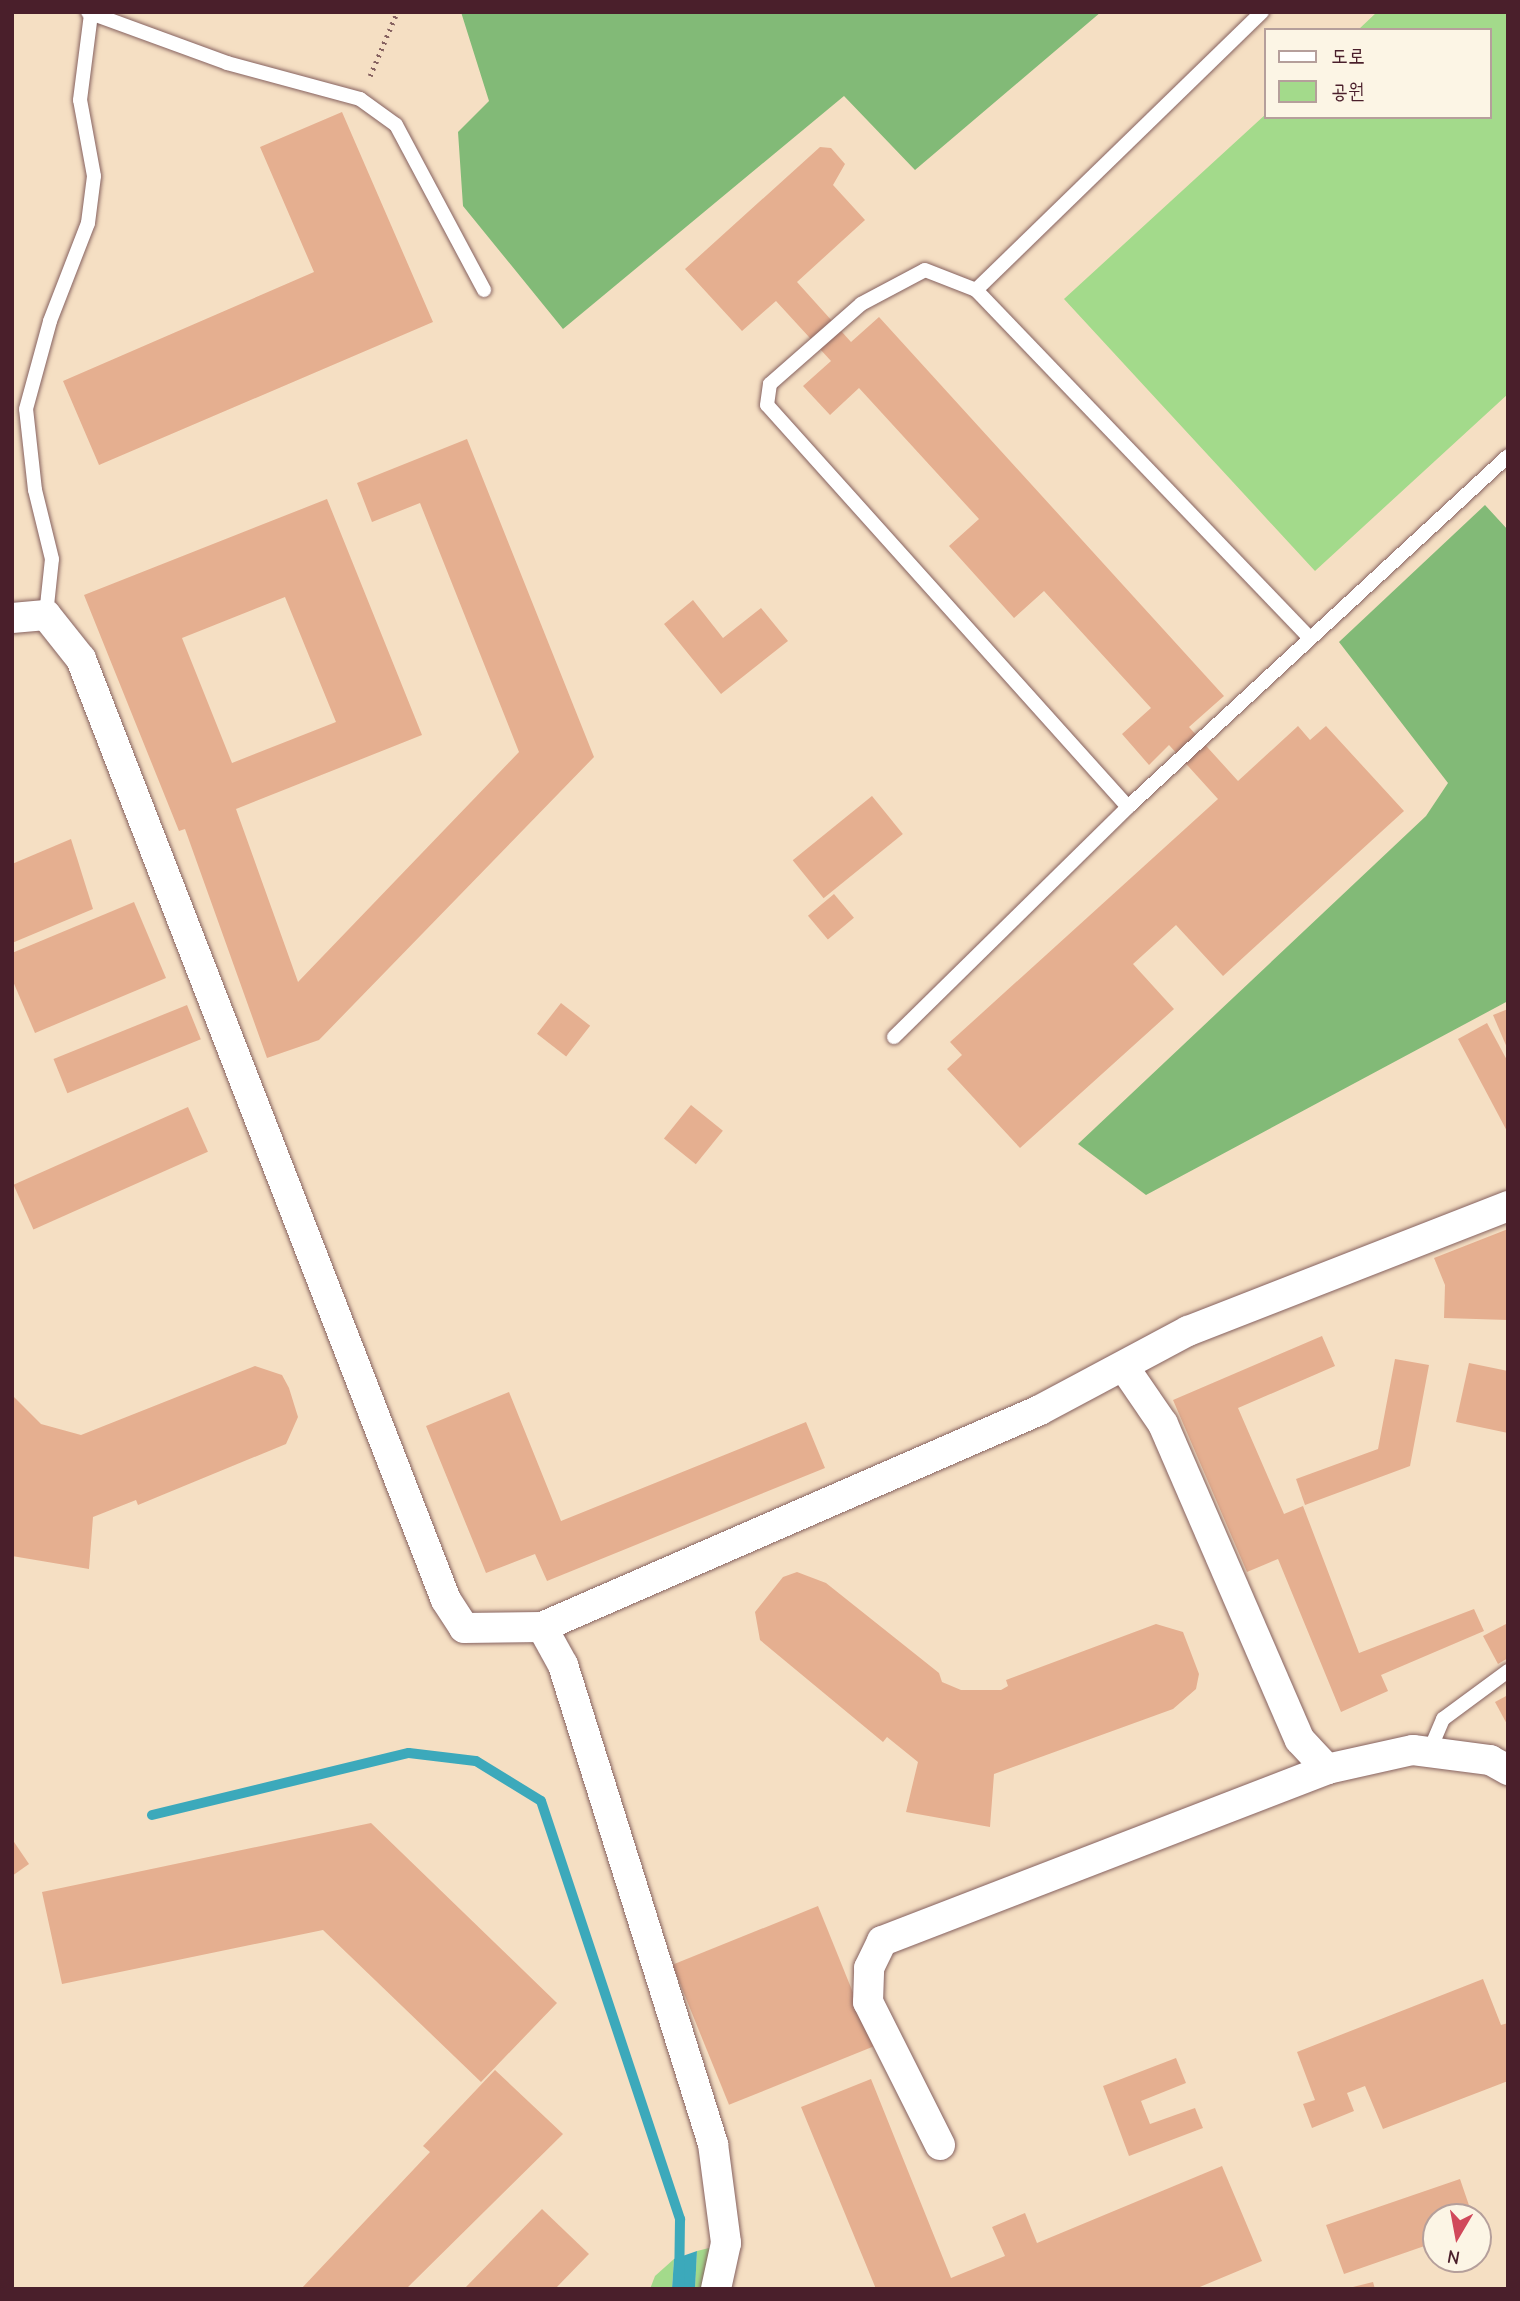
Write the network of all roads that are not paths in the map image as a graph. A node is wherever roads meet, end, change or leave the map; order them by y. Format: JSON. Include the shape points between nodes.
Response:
{"nodes":[{"id":1,"x":1262,"y":12,"type":"edge"},
{"id":2,"x":90,"y":13,"type":"edge"},
{"id":3,"x":484,"y":290,"type":"dead end"},
{"id":4,"x":976,"y":290,"type":"junction"},
{"id":5,"x":1508,"y":456,"type":"edge"},
{"id":6,"x":46,"y":615,"type":"junction"},
{"id":7,"x":12,"y":618,"type":"edge"},
{"id":8,"x":1310,"y":638,"type":"junction"},
{"id":9,"x":1128,"y":807,"type":"junction"},
{"id":10,"x":894,"y":1037,"type":"dead end"},
{"id":11,"x":1508,"y":1206,"type":"edge"},
{"id":12,"x":1126,"y":1370,"type":"junction"},
{"id":13,"x":542,"y":1627,"type":"junction"},
{"id":14,"x":1508,"y":1671,"type":"edge"},
{"id":15,"x":1429,"y":1752,"type":"junction"},
{"id":16,"x":1327,"y":1769,"type":"junction"},
{"id":17,"x":1508,"y":1770,"type":"edge"},
{"id":18,"x":940,"y":2145,"type":"dead end"},
{"id":19,"x":716,"y":2289,"type":"edge"}],
"edges":[{"from":1,"to":4,"type":"lane"},
{"from":2,"to":3,"type":"lane","via":[[227,63],[360,99],[396,125]]},
{"from":2,"to":6,"type":"lane","via":[[80,100],[94,176],[88,223],[50,321],[26,409],[35,490],[52,559]]},
{"from":4,"to":8,"type":"lane"},
{"from":4,"to":9,"type":"lane","via":[[925,270],[861,304],[770,384],[767,405]]},
{"from":5,"to":8,"type":"lane"},
{"from":6,"to":7,"type":"street"},
{"from":6,"to":13,"type":"street","via":[[80,659],[446,1600],[464,1628]]},
{"from":8,"to":9,"type":"lane"},
{"from":9,"to":10,"type":"lane"},
{"from":11,"to":12,"type":"street","via":[[1188,1331]]},
{"from":12,"to":13,"type":"street"},
{"from":12,"to":16,"type":"street","via":[[1163,1424],[1300,1740]]},
{"from":13,"to":19,"type":"street","via":[[563,1665],[713,2144],[726,2243]]},
{"from":14,"to":15,"type":"lane","via":[[1443,1719]]},
{"from":15,"to":16,"type":"street","via":[[1413,1750]]},
{"from":15,"to":17,"type":"street","via":[[1490,1760]]},
{"from":16,"to":18,"type":"street","via":[[882,1941],[869,1968],[868,2002]]}]}
